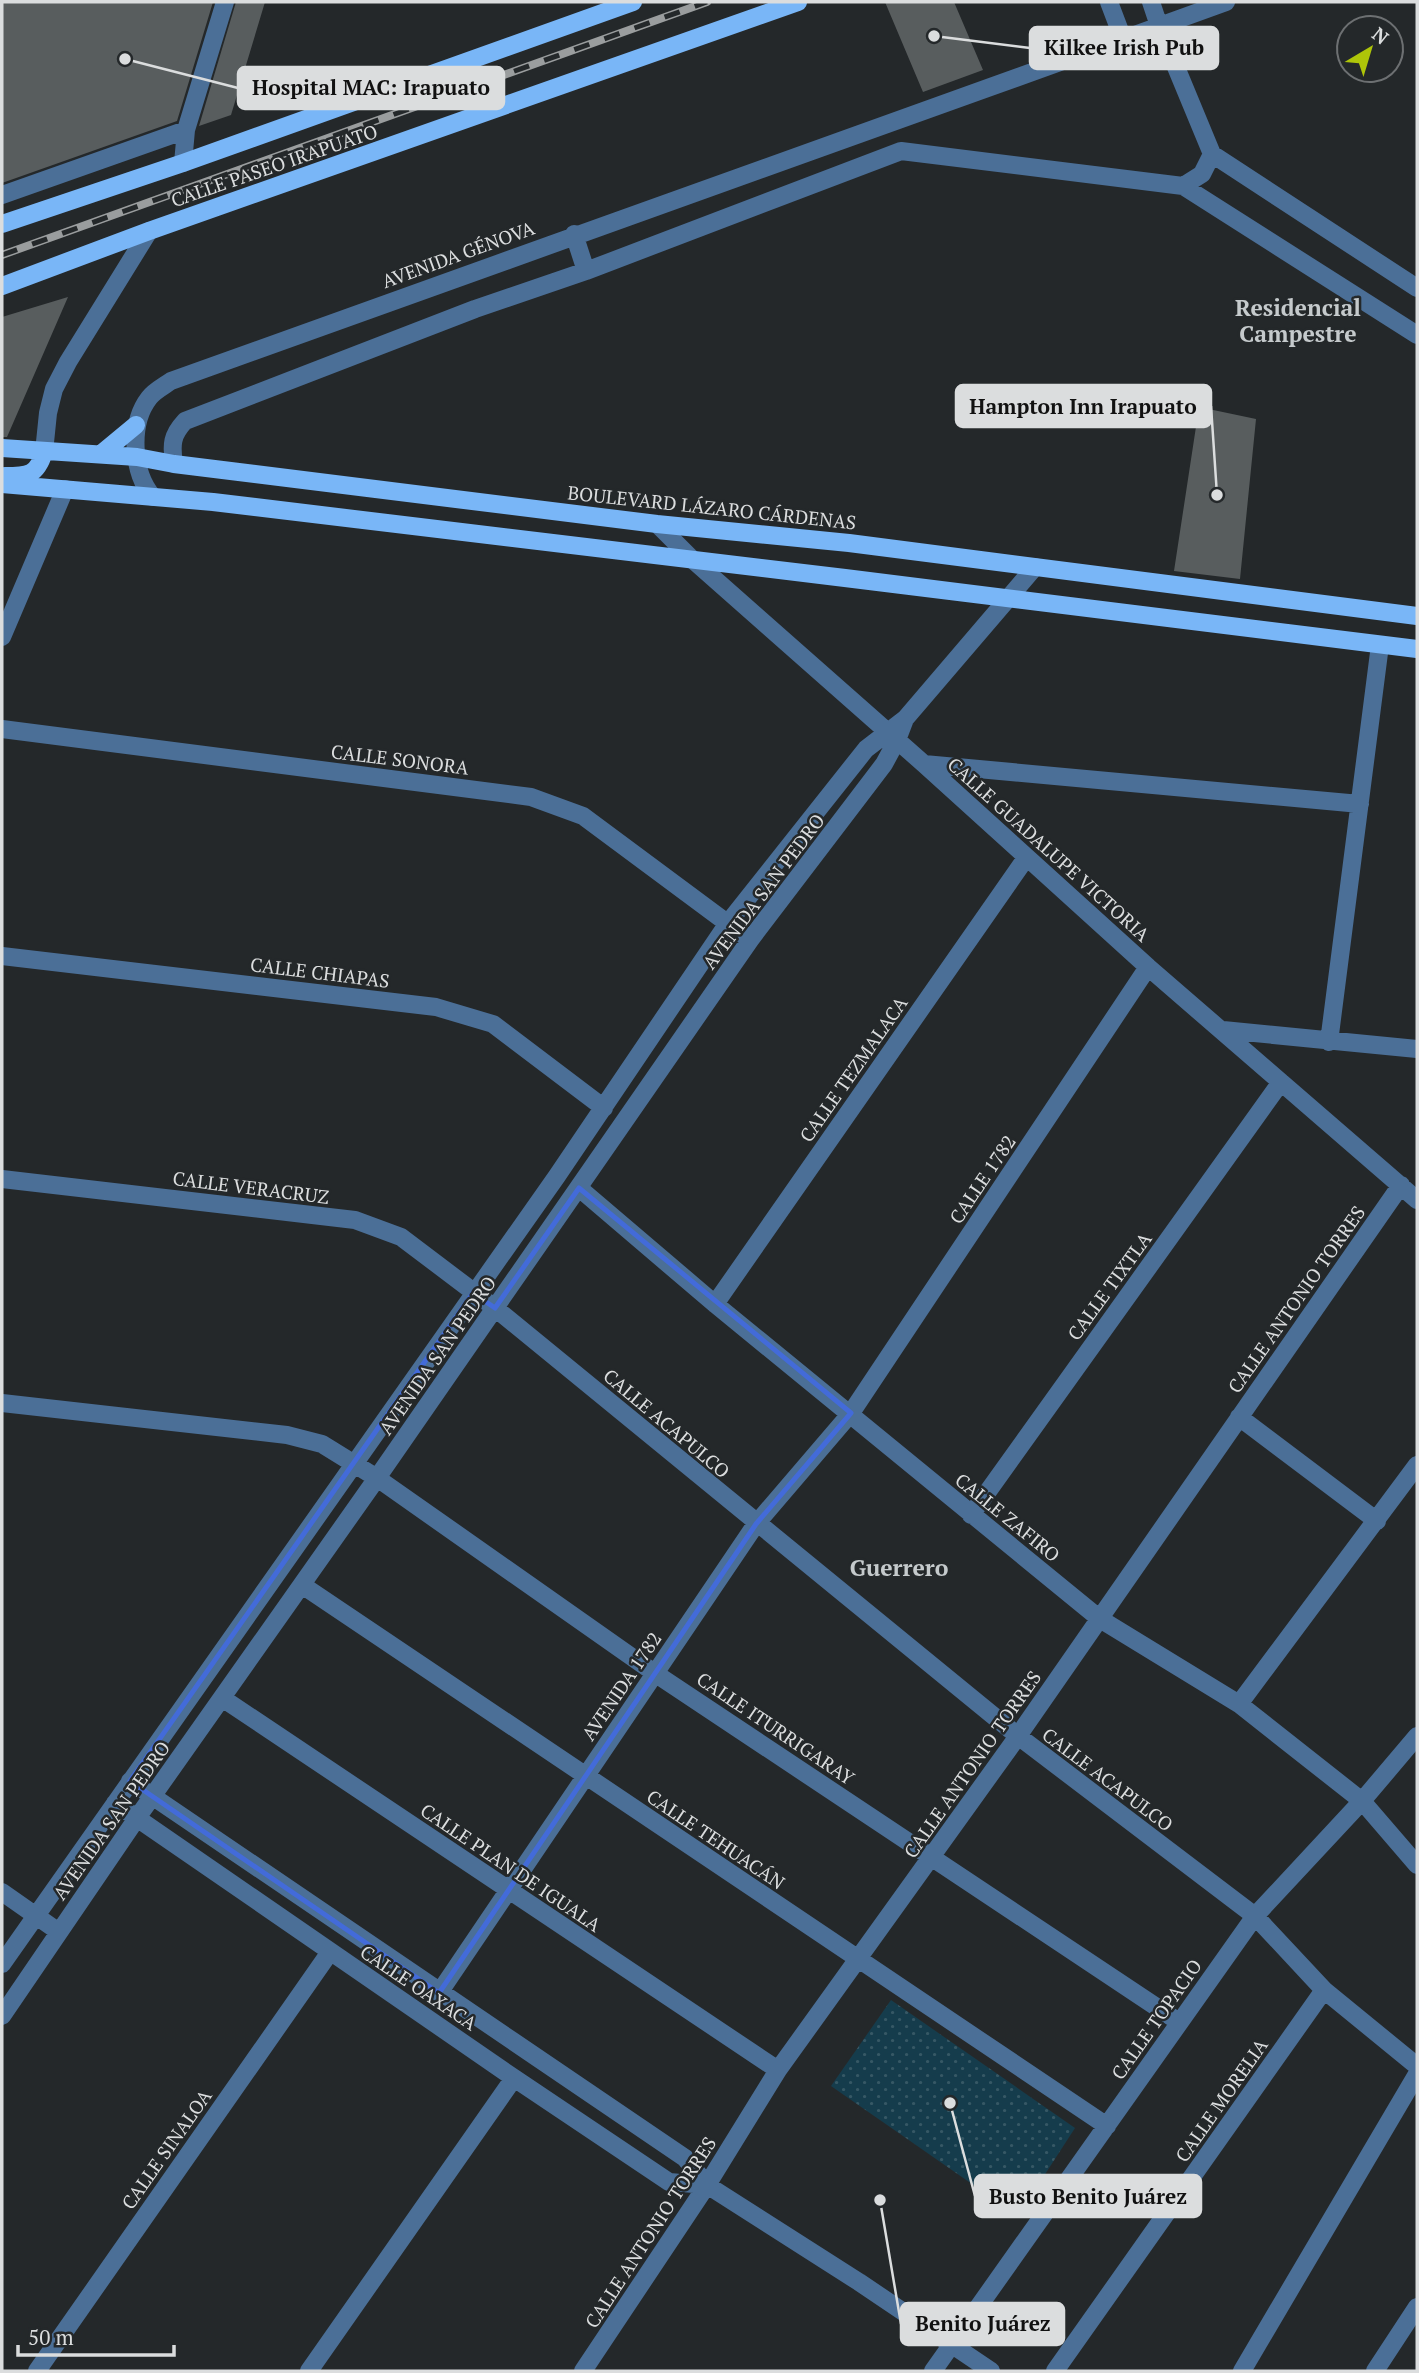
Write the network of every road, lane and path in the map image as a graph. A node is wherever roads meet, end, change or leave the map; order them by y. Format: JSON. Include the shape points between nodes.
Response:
{"nodes":[{"id":1,"x":633,"y":2,"type":"edge"},
{"id":2,"x":798,"y":2,"type":"edge"},
{"id":3,"x":1109,"y":2,"type":"edge"},
{"id":4,"x":1151,"y":2,"type":"edge"},
{"id":5,"x":1226,"y":2,"type":"edge"},
{"id":6,"x":224,"y":6,"type":"edge"},
{"id":7,"x":1159,"y":26,"type":"junction"},
{"id":8,"x":1123,"y":39,"type":"junction"},
{"id":9,"x":888,"y":124,"type":"junction"},
{"id":10,"x":187,"y":130,"type":"junction"},
{"id":11,"x":901,"y":151,"type":"junction"},
{"id":12,"x":1212,"y":154,"type":"junction"},
{"id":13,"x":183,"y":163,"type":"junction"},
{"id":14,"x":1183,"y":186,"type":"junction"},
{"id":15,"x":2,"y":195,"type":"edge"},
{"id":16,"x":2,"y":224,"type":"edge"},
{"id":17,"x":149,"y":231,"type":"junction"},
{"id":18,"x":574,"y":234,"type":"junction"},
{"id":19,"x":586,"y":271,"type":"junction"},
{"id":20,"x":2,"y":286,"type":"edge"},
{"id":21,"x":1417,"y":288,"type":"edge"},
{"id":22,"x":1417,"y":335,"type":"edge"},
{"id":23,"x":136,"y":425,"type":"junction"},
{"id":24,"x":2,"y":449,"type":"edge"},
{"id":25,"x":44,"y":452,"type":"junction"},
{"id":26,"x":101,"y":454,"type":"junction"},
{"id":27,"x":137,"y":457,"type":"junction"},
{"id":28,"x":174,"y":464,"type":"junction"},
{"id":29,"x":2,"y":476,"type":"edge"},
{"id":30,"x":2,"y":484,"type":"edge"},
{"id":31,"x":65,"y":489,"type":"junction"},
{"id":32,"x":153,"y":497,"type":"junction"},
{"id":33,"x":657,"y":524,"type":"junction"},
{"id":34,"x":692,"y":560,"type":"junction"},
{"id":35,"x":1035,"y":567,"type":"junction"},
{"id":36,"x":1009,"y":599,"type":"junction"},
{"id":37,"x":1417,"y":616,"type":"edge"},
{"id":38,"x":2,"y":638,"type":"edge"},
{"id":39,"x":1380,"y":645,"type":"junction"},
{"id":40,"x":1417,"y":649,"type":"edge"},
{"id":41,"x":2,"y":729,"type":"edge"},
{"id":42,"x":892,"y":736,"type":"junction"},
{"id":43,"x":925,"y":764,"type":"junction"},
{"id":44,"x":1360,"y":804,"type":"junction"},
{"id":45,"x":1026,"y":858,"type":"junction"},
{"id":46,"x":727,"y":923,"type":"junction"},
{"id":47,"x":750,"y":940,"type":"junction"},
{"id":48,"x":2,"y":956,"type":"edge"},
{"id":49,"x":1148,"y":967,"type":"junction"},
{"id":50,"x":1223,"y":1030,"type":"junction"},
{"id":51,"x":1329,"y":1042,"type":"junction"},
{"id":52,"x":1417,"y":1049,"type":"edge"},
{"id":53,"x":1281,"y":1082,"type":"junction"},
{"id":54,"x":604,"y":1108,"type":"junction"},
{"id":55,"x":2,"y":1179,"type":"edge"},
{"id":56,"x":1401,"y":1185,"type":"junction"},
{"id":57,"x":579,"y":1188,"type":"junction"},
{"id":58,"x":1417,"y":1200,"type":"edge"},
{"id":59,"x":473,"y":1293,"type":"junction"},
{"id":60,"x":715,"y":1304,"type":"junction"},
{"id":61,"x":495,"y":1308,"type":"junction"},
{"id":62,"x":2,"y":1403,"type":"edge"},
{"id":63,"x":851,"y":1413,"type":"junction"},
{"id":64,"x":1240,"y":1416,"type":"junction"},
{"id":65,"x":354,"y":1464,"type":"junction"},
{"id":66,"x":1417,"y":1465,"type":"edge"},
{"id":67,"x":377,"y":1478,"type":"junction"},
{"id":68,"x":971,"y":1515,"type":"junction"},
{"id":69,"x":1377,"y":1521,"type":"junction"},
{"id":70,"x":756,"y":1524,"type":"junction"},
{"id":71,"x":302,"y":1585,"type":"junction"},
{"id":72,"x":1100,"y":1619,"type":"junction"},
{"id":73,"x":656,"y":1674,"type":"junction"},
{"id":74,"x":222,"y":1698,"type":"junction"},
{"id":75,"x":1240,"y":1704,"type":"junction"},
{"id":76,"x":1018,"y":1736,"type":"junction"},
{"id":77,"x":1417,"y":1736,"type":"edge"},
{"id":78,"x":585,"y":1776,"type":"junction"},
{"id":79,"x":130,"y":1781,"type":"junction"},
{"id":80,"x":153,"y":1796,"type":"junction"},
{"id":81,"x":1362,"y":1801,"type":"junction"},
{"id":82,"x":115,"y":1803,"type":"junction"},
{"id":83,"x":136,"y":1818,"type":"junction"},
{"id":84,"x":931,"y":1857,"type":"junction"},
{"id":85,"x":1417,"y":1865,"type":"edge"},
{"id":86,"x":508,"y":1891,"type":"junction"},
{"id":87,"x":2,"y":1892,"type":"edge"},
{"id":88,"x":35,"y":1916,"type":"junction"},
{"id":89,"x":1255,"y":1916,"type":"junction"},
{"id":90,"x":59,"y":1932,"type":"junction"},
{"id":91,"x":330,"y":1952,"type":"junction"},
{"id":92,"x":857,"y":1960,"type":"junction"},
{"id":93,"x":2,"y":1964,"type":"edge"},
{"id":94,"x":1324,"y":1990,"type":"junction"},
{"id":95,"x":439,"y":1993,"type":"junction"},
{"id":96,"x":2,"y":2016,"type":"edge"},
{"id":97,"x":1179,"y":2022,"type":"junction"},
{"id":98,"x":502,"y":2034,"type":"junction"},
{"id":99,"x":485,"y":2057,"type":"junction"},
{"id":100,"x":1417,"y":2066,"type":"edge"},
{"id":101,"x":778,"y":2070,"type":"junction"},
{"id":102,"x":1417,"y":2074,"type":"edge"},
{"id":103,"x":514,"y":2078,"type":"junction"},
{"id":104,"x":1107,"y":2126,"type":"junction"},
{"id":105,"x":707,"y":2185,"type":"junction"},
{"id":106,"x":1417,"y":2307,"type":"edge"},
{"id":107,"x":951,"y":2345,"type":"junction"},
{"id":108,"x":37,"y":2371,"type":"edge"},
{"id":109,"x":309,"y":2371,"type":"edge"},
{"id":110,"x":583,"y":2371,"type":"edge"},
{"id":111,"x":933,"y":2371,"type":"edge"},
{"id":112,"x":991,"y":2371,"type":"edge"},
{"id":113,"x":1055,"y":2371,"type":"edge"},
{"id":114,"x":1242,"y":2371,"type":"edge"},
{"id":115,"x":1375,"y":2371,"type":"edge"}],
"edges":[{"from":1,"to":13,"type":"main road","name":"CALLE PASEO IRAPUATO"},
{"from":2,"to":17,"type":"main road","name":"CALLE PASEO IRAPUATO"},
{"from":3,"to":8,"type":"street"},
{"from":4,"to":7,"type":"street"},
{"from":5,"to":7,"type":"street","name":"AVENIDA GÉNOVA"},
{"from":6,"to":10,"type":"street"},
{"from":7,"to":8,"type":"street","name":"AVENIDA GÉNOVA"},
{"from":7,"to":12,"type":"street"},
{"from":8,"to":9,"type":"street","name":"AVENIDA GÉNOVA"},
{"from":9,"to":11,"type":"street"},
{"from":9,"to":18,"type":"street","name":"AVENIDA GÉNOVA"},
{"from":10,"to":13,"type":"street"},
{"from":10,"to":15,"type":"street"},
{"from":11,"to":14,"type":"street"},
{"from":11,"to":19,"type":"street"},
{"from":12,"to":14,"type":"street","via":[[1202,174]]},
{"from":12,"to":21,"type":"street"},
{"from":13,"to":16,"type":"main road","name":"CALLE PASEO IRAPUATO"},
{"from":14,"to":22,"type":"street"},
{"from":17,"to":20,"type":"main road","name":"CALLE PASEO IRAPUATO"},
{"from":17,"to":25,"type":"street","via":[[54,389]]},
{"from":18,"to":19,"type":"street"},
{"from":18,"to":23,"type":"street","name":"AVENIDA GÉNOVA","via":[[171,381],[150,395]]},
{"from":19,"to":28,"type":"street","via":[[185,421],[174,432]]},
{"from":23,"to":26,"type":"main road"},
{"from":23,"to":27,"type":"street","name":"AVENIDA GÉNOVA"},
{"from":24,"to":25,"type":"main road","name":"BOULEVARD LÁZARO CÁRDENAS"},
{"from":25,"to":26,"type":"main road","name":"BOULEVARD LÁZARO CÁRDENAS"},
{"from":25,"to":29,"type":"main road","via":[[33,473]]},
{"from":26,"to":27,"type":"main road","name":"BOULEVARD LÁZARO CÁRDENAS"},
{"from":27,"to":28,"type":"main road","name":"BOULEVARD LÁZARO CÁRDENAS"},
{"from":27,"to":32,"type":"street","name":"AVENIDA GÉNOVA","via":[[143,486]]},
{"from":28,"to":33,"type":"main road","name":"BOULEVARD LÁZARO CÁRDENAS"},
{"from":30,"to":31,"type":"main road"},
{"from":31,"to":32,"type":"main road"},
{"from":31,"to":38,"type":"street"},
{"from":32,"to":34,"type":"main road"},
{"from":33,"to":34,"type":"street","name":"CALLE GUADALUPE VICTORIA"},
{"from":33,"to":35,"type":"main road","name":"BOULEVARD LÁZARO CÁRDENAS"},
{"from":34,"to":36,"type":"main road"},
{"from":34,"to":42,"type":"street","name":"CALLE GUADALUPE VICTORIA"},
{"from":35,"to":36,"type":"street","name":"AVENIDA SAN PEDRO"},
{"from":35,"to":37,"type":"main road","name":"BOULEVARD LÁZARO CÁRDENAS"},
{"from":36,"to":39,"type":"main road"},
{"from":36,"to":42,"type":"street","name":"AVENIDA SAN PEDRO"},
{"from":39,"to":40,"type":"main road"},
{"from":39,"to":44,"type":"street"},
{"from":41,"to":46,"type":"street","name":"CALLE SONORA","via":[[531,797],[583,816]]},
{"from":42,"to":43,"type":"street","name":"CALLE GUADALUPE VICTORIA"},
{"from":42,"to":46,"type":"street","name":"AVENIDA SAN PEDRO","via":[[866,749]]},
{"from":42,"to":47,"type":"street","name":"AVENIDA SAN PEDRO","via":[[884,764]]},
{"from":43,"to":44,"type":"street"},
{"from":43,"to":45,"type":"street","name":"CALLE GUADALUPE VICTORIA"},
{"from":44,"to":51,"type":"street"},
{"from":45,"to":49,"type":"street","name":"CALLE GUADALUPE VICTORIA"},
{"from":45,"to":60,"type":"street","name":"CALLE TEZMALACA"},
{"from":46,"to":47,"type":"street","name":"CALLE SONORA"},
{"from":46,"to":54,"type":"street","name":"AVENIDA SAN PEDRO"},
{"from":47,"to":57,"type":"street","name":"AVENIDA SAN PEDRO"},
{"from":48,"to":54,"type":"street","name":"CALLE CHIAPAS","via":[[436,1007],[493,1024]]},
{"from":49,"to":50,"type":"street","name":"CALLE GUADALUPE VICTORIA"},
{"from":49,"to":63,"type":"street","name":"CALLE 1782"},
{"from":50,"to":51,"type":"street"},
{"from":50,"to":53,"type":"street","name":"CALLE GUADALUPE VICTORIA"},
{"from":51,"to":52,"type":"street"},
{"from":53,"to":56,"type":"street","name":"CALLE GUADALUPE VICTORIA"},
{"from":53,"to":68,"type":"street","name":"CALLE TIXTLA"},
{"from":54,"to":59,"type":"street","name":"AVENIDA SAN PEDRO"},
{"from":55,"to":59,"type":"street","name":"CALLE VERACRUZ","via":[[355,1220],[401,1237]]},
{"from":56,"to":58,"type":"street","name":"CALLE GUADALUPE VICTORIA"},
{"from":56,"to":64,"type":"street","name":"CALLE ANTONIO TORRES"},
{"from":57,"to":60,"type":"street","name":"CALLE ZAFIRO"},
{"from":57,"to":61,"type":"street","name":"AVENIDA SAN PEDRO"},
{"from":59,"to":61,"type":"street","name":"CALLE ACAPULCO"},
{"from":59,"to":65,"type":"street","name":"AVENIDA SAN PEDRO"},
{"from":60,"to":63,"type":"street","name":"CALLE ZAFIRO"},
{"from":61,"to":67,"type":"street","name":"AVENIDA SAN PEDRO"},
{"from":61,"to":70,"type":"street","name":"CALLE ACAPULCO"},
{"from":62,"to":65,"type":"street","name":"CALLE ITURRIGARAY","via":[[288,1435],[322,1444]]},
{"from":63,"to":68,"type":"street","name":"CALLE ZAFIRO"},
{"from":63,"to":70,"type":"street","name":"AVENIDA 1782"},
{"from":64,"to":69,"type":"street"},
{"from":64,"to":72,"type":"street","name":"CALLE ANTONIO TORRES"},
{"from":65,"to":67,"type":"street","name":"CALLE ITURRIGARAY"},
{"from":65,"to":79,"type":"street","name":"AVENIDA SAN PEDRO"},
{"from":66,"to":69,"type":"street"},
{"from":67,"to":71,"type":"street","name":"AVENIDA SAN PEDRO"},
{"from":67,"to":73,"type":"street","name":"CALLE ITURRIGARAY"},
{"from":68,"to":72,"type":"street","name":"CALLE ZAFIRO"},
{"from":69,"to":75,"type":"street"},
{"from":70,"to":73,"type":"street","name":"AVENIDA 1782"},
{"from":70,"to":76,"type":"street","name":"CALLE ACAPULCO"},
{"from":71,"to":74,"type":"street","name":"AVENIDA SAN PEDRO"},
{"from":71,"to":78,"type":"street","name":"CALLE TEHUACÁN"},
{"from":72,"to":75,"type":"street","name":"CALLE ZAFIRO"},
{"from":72,"to":76,"type":"street","name":"CALLE ANTONIO TORRES"},
{"from":73,"to":78,"type":"street","name":"AVENIDA 1782"},
{"from":73,"to":84,"type":"street","name":"CALLE ITURRIGARAY"},
{"from":74,"to":80,"type":"street","name":"AVENIDA SAN PEDRO"},
{"from":74,"to":86,"type":"street","name":"CALLE PLAN DE IGUALA"},
{"from":75,"to":81,"type":"street","name":"CALLE ZAFIRO"},
{"from":76,"to":84,"type":"street","name":"CALLE ANTONIO TORRES"},
{"from":76,"to":89,"type":"street","name":"CALLE ACAPULCO"},
{"from":77,"to":81,"type":"street","name":"CALLE TOPACIO"},
{"from":78,"to":86,"type":"street","name":"AVENIDA 1782"},
{"from":78,"to":92,"type":"street","name":"CALLE TEHUACÁN"},
{"from":79,"to":80,"type":"street","name":"CALLE OAXACA"},
{"from":79,"to":82,"type":"street","name":"AVENIDA SAN PEDRO"},
{"from":80,"to":83,"type":"street","name":"AVENIDA SAN PEDRO"},
{"from":80,"to":95,"type":"street","name":"CALLE OAXACA"},
{"from":81,"to":85,"type":"street","name":"CALLE ZAFIRO"},
{"from":81,"to":89,"type":"street","name":"CALLE TOPACIO"},
{"from":82,"to":83,"type":"street","name":"CALLE OAXACA"},
{"from":82,"to":88,"type":"street","name":"AVENIDA SAN PEDRO"},
{"from":83,"to":90,"type":"street","name":"AVENIDA SAN PEDRO"},
{"from":83,"to":91,"type":"street","name":"CALLE OAXACA"},
{"from":84,"to":92,"type":"street","name":"CALLE ANTONIO TORRES"},
{"from":84,"to":97,"type":"street","name":"CALLE ITURRIGARAY"},
{"from":86,"to":95,"type":"street","name":"AVENIDA 1782"},
{"from":86,"to":101,"type":"street","name":"CALLE PLAN DE IGUALA"},
{"from":87,"to":88,"type":"street"},
{"from":88,"to":90,"type":"street"},
{"from":88,"to":93,"type":"street","name":"AVENIDA SAN PEDRO"},
{"from":89,"to":94,"type":"street","name":"CALLE ACAPULCO"},
{"from":89,"to":97,"type":"street","name":"CALLE TOPACIO"},
{"from":90,"to":96,"type":"street","name":"AVENIDA SAN PEDRO"},
{"from":91,"to":99,"type":"street","name":"CALLE OAXACA"},
{"from":91,"to":108,"type":"street","name":"CALLE SINALOA"},
{"from":92,"to":101,"type":"street","name":"CALLE ANTONIO TORRES"},
{"from":92,"to":104,"type":"street","name":"CALLE TEHUACÁN"},
{"from":94,"to":100,"type":"street","name":"CALLE ACAPULCO"},
{"from":94,"to":113,"type":"street","name":"CALLE MORELIA"},
{"from":95,"to":98,"type":"street","name":"CALLE OAXACA"},
{"from":97,"to":104,"type":"street","name":"CALLE TOPACIO"},
{"from":98,"to":99,"type":"street"},
{"from":98,"to":105,"type":"street","name":"CALLE OAXACA","via":[[684,2158]]},
{"from":99,"to":103,"type":"street","name":"CALLE OAXACA"},
{"from":101,"to":105,"type":"street","name":"CALLE ANTONIO TORRES"},
{"from":102,"to":114,"type":"street"},
{"from":103,"to":105,"type":"street","name":"CALLE OAXACA","via":[[669,2182]]},
{"from":103,"to":109,"type":"street"},
{"from":104,"to":107,"type":"street","name":"CALLE TOPACIO"},
{"from":105,"to":107,"type":"street","name":"CALLE OAXACA"},
{"from":105,"to":110,"type":"street","name":"CALLE ANTONIO TORRES"},
{"from":106,"to":115,"type":"street"},
{"from":107,"to":111,"type":"street","name":"CALLE TOPACIO"},
{"from":107,"to":112,"type":"street","name":"CALLE OAXACA"}]}
